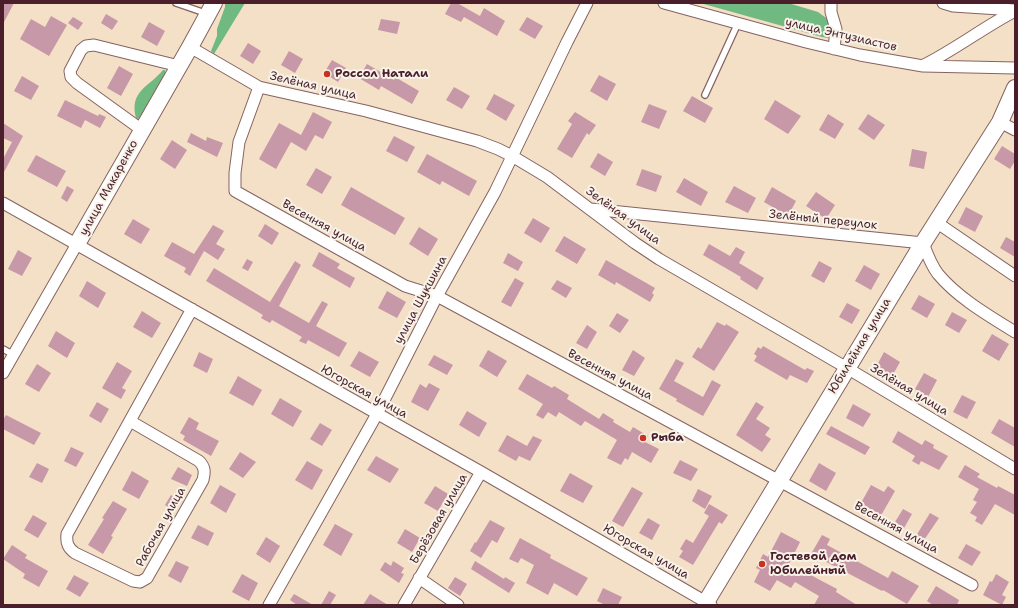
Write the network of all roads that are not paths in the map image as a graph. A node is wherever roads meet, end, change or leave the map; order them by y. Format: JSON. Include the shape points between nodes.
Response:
{"nodes":[{"id":1,"x":176,"y":3,"type":"edge"},
{"id":2,"x":587,"y":3,"type":"edge"},
{"id":3,"x":664,"y":3,"type":"edge"},
{"id":4,"x":831,"y":3,"type":"edge"},
{"id":5,"x":942,"y":3,"type":"edge"},
{"id":6,"x":211,"y":8,"type":"edge"},
{"id":7,"x":1015,"y":11,"type":"edge"},
{"id":8,"x":738,"y":23,"type":"junction"},
{"id":9,"x":190,"y":47,"type":"junction"},
{"id":10,"x":834,"y":49,"type":"junction"},
{"id":11,"x":179,"y":66,"type":"junction"},
{"id":12,"x":923,"y":66,"type":"junction"},
{"id":13,"x":1015,"y":68,"type":"edge"},
{"id":14,"x":259,"y":86,"type":"junction"},
{"id":15,"x":1015,"y":88,"type":"edge"},
{"id":16,"x":705,"y":95,"type":"dead end"},
{"id":17,"x":1000,"y":122,"type":"junction"},
{"id":18,"x":142,"y":130,"type":"junction"},
{"id":19,"x":1015,"y":130,"type":"edge"},
{"id":20,"x":512,"y":156,"type":"junction"},
{"id":21,"x":3,"y":203,"type":"edge"},
{"id":22,"x":590,"y":209,"type":"junction"},
{"id":23,"x":936,"y":222,"type":"junction"},
{"id":24,"x":923,"y":243,"type":"junction"},
{"id":25,"x":77,"y":244,"type":"junction"},
{"id":26,"x":1015,"y":276,"type":"edge"},
{"id":27,"x":437,"y":296,"type":"junction"},
{"id":28,"x":192,"y":309,"type":"junction"},
{"id":29,"x":1015,"y":332,"type":"edge"},
{"id":30,"x":3,"y":349,"type":"edge"},
{"id":31,"x":14,"y":355,"type":"junction"},
{"id":32,"x":847,"y":368,"type":"junction"},
{"id":33,"x":3,"y":373,"type":"edge"},
{"id":34,"x":377,"y":414,"type":"junction"},
{"id":35,"x":130,"y":421,"type":"junction"},
{"id":36,"x":1015,"y":469,"type":"edge"},
{"id":37,"x":481,"y":472,"type":"junction"},
{"id":38,"x":780,"y":480,"type":"junction"},
{"id":39,"x":420,"y":578,"type":"junction"},
{"id":40,"x":972,"y":585,"type":"dead end"},
{"id":41,"x":707,"y":604,"type":"edge"},
{"id":42,"x":269,"y":605,"type":"edge"},
{"id":43,"x":404,"y":605,"type":"edge"},
{"id":44,"x":458,"y":605,"type":"edge"}],
"edges":[{"from":1,"to":6,"type":"lane"},
{"from":2,"to":20,"type":"street","name":"улица Шукшина"},
{"from":3,"to":8,"type":"street","name":"улица Энтузиастов"},
{"from":4,"to":10,"type":"street","via":[[836,29]]},
{"from":5,"to":7,"type":"street"},
{"from":6,"to":9,"type":"street","name":"улица Макаренко"},
{"from":7,"to":12,"type":"street"},
{"from":8,"to":10,"type":"street","name":"улица Энтузиастов"},
{"from":8,"to":16,"type":"lane"},
{"from":9,"to":11,"type":"street","name":"улица Макаренко"},
{"from":9,"to":14,"type":"street","name":"Зелёная улица"},
{"from":10,"to":12,"type":"street","name":"улица Энтузиастов"},
{"from":11,"to":18,"type":"street","name":"улица Макаренко"},
{"from":11,"to":18,"type":"street","via":[[94,45],[81,50],[70,71],[71,77]]},
{"from":12,"to":13,"type":"street","name":"улица Энтузиастов"},
{"from":14,"to":20,"type":"street","name":"Зелёная улица","via":[[477,141]]},
{"from":14,"to":27,"type":"street","name":"Весенняя улица","via":[[239,142],[234,173],[236,191],[405,286]]},
{"from":15,"to":17,"type":"street","name":"Юбилейная улица"},
{"from":17,"to":19,"type":"street"},
{"from":17,"to":23,"type":"street","name":"Юбилейная улица"},
{"from":18,"to":25,"type":"street","name":"улица Макаренко"},
{"from":20,"to":22,"type":"street","name":"Зелёная улица","via":[[547,177]]},
{"from":20,"to":27,"type":"street","name":"улица Шукшина","via":[[495,192]]},
{"from":21,"to":25,"type":"street","name":"Югорская улица"},
{"from":22,"to":24,"type":"street","name":"Зелёный переулок"},
{"from":22,"to":32,"type":"street","name":"Зелёная улица","via":[[659,259]]},
{"from":23,"to":24,"type":"street","name":"Юбилейная улица"},
{"from":23,"to":26,"type":"street"},
{"from":24,"to":29,"type":"street","via":[[931,262],[948,284],[986,314]]},
{"from":24,"to":32,"type":"street","name":"Юбилейная улица"},
{"from":25,"to":28,"type":"street","name":"Югорская улица"},
{"from":25,"to":31,"type":"street","name":"улица Макаренко"},
{"from":27,"to":34,"type":"street","name":"улица Шукшина"},
{"from":27,"to":38,"type":"street","name":"Весенняя улица"},
{"from":28,"to":34,"type":"street","name":"Югорская улица"},
{"from":28,"to":35,"type":"street","name":"Рабочая улица"},
{"from":30,"to":31,"type":"lane"},
{"from":31,"to":33,"type":"street","name":"улица Макаренко"},
{"from":32,"to":36,"type":"street","name":"Зелёная улица"},
{"from":32,"to":38,"type":"street","name":"Юбилейная улица"},
{"from":34,"to":37,"type":"street","name":"Югорская улица"},
{"from":34,"to":42,"type":"street","name":"улица Шукшина"},
{"from":35,"to":35,"type":"street","name":"Рабочая улица","via":[[200,461],[204,465],[205,473],[147,578],[140,582],[76,553],[69,549],[66,540]]},
{"from":37,"to":39,"type":"street","name":"Берёзовая улица"},
{"from":37,"to":41,"type":"street","name":"Югорская улица"},
{"from":38,"to":40,"type":"street","name":"Весенняя улица"},
{"from":38,"to":41,"type":"street","name":"Юбилейная улица"},
{"from":39,"to":43,"type":"street","name":"Берёзовая улица"},
{"from":39,"to":44,"type":"street","name":"Берёзовая улица"}]}
